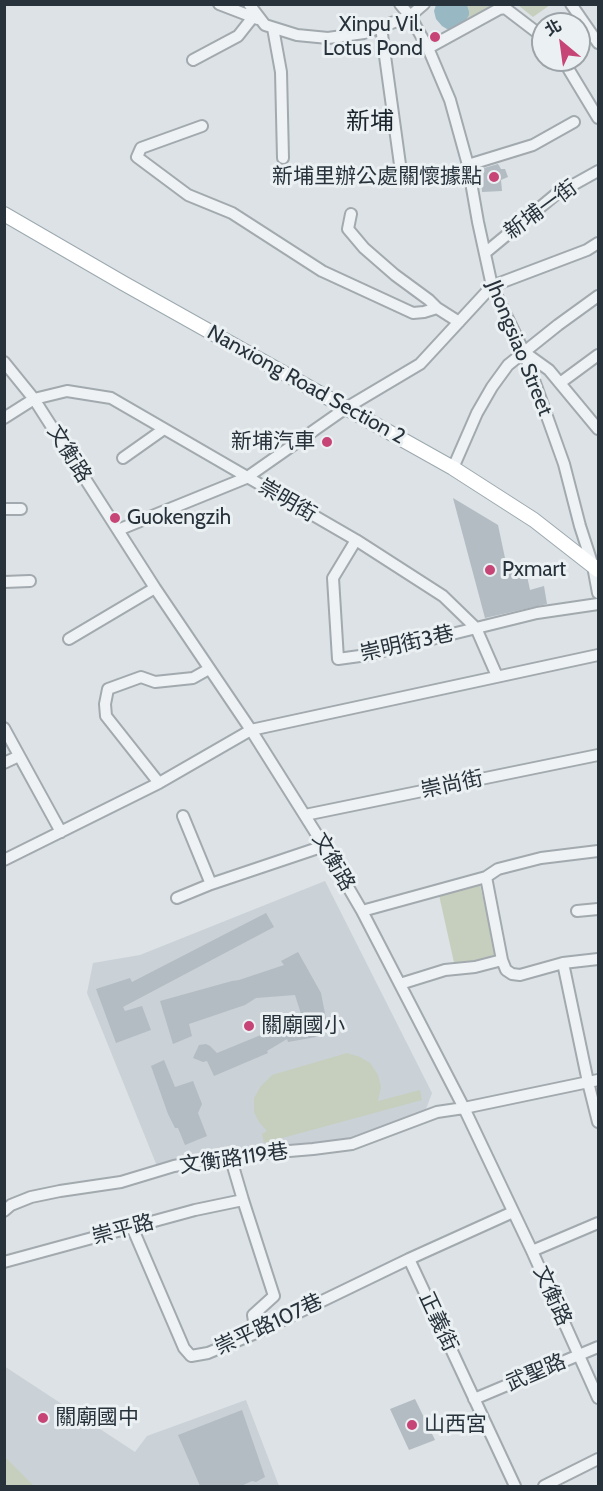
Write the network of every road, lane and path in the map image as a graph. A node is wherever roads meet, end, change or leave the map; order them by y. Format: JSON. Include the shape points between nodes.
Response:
{"nodes":[{"id":1,"x":219,"y":4,"type":"edge"},
{"id":2,"x":249,"y":4,"type":"edge"},
{"id":3,"x":400,"y":4,"type":"edge"},
{"id":4,"x":424,"y":4,"type":"edge"},
{"id":5,"x":571,"y":4,"type":"edge"},
{"id":6,"x":410,"y":16,"type":"junction"},
{"id":7,"x":257,"y":19,"type":"junction"},
{"id":8,"x":381,"y":27,"type":"junction"},
{"id":9,"x":273,"y":28,"type":"junction"},
{"id":10,"x":531,"y":28,"type":"edge"},
{"id":11,"x":598,"y":44,"type":"edge"},
{"id":12,"x":428,"y":48,"type":"junction"},
{"id":13,"x":193,"y":60,"type":"dead end"},
{"id":14,"x":570,"y":72,"type":"edge"},
{"id":15,"x":598,"y":118,"type":"edge"},
{"id":16,"x":574,"y":122,"type":"dead end"},
{"id":17,"x":202,"y":126,"type":"dead end"},
{"id":18,"x":283,"y":158,"type":"dead end"},
{"id":19,"x":468,"y":165,"type":"junction"},
{"id":20,"x":598,"y":171,"type":"edge"},
{"id":21,"x":402,"y":179,"type":"dead end"},
{"id":22,"x":351,"y":213,"type":"dead end"},
{"id":23,"x":4,"y":214,"type":"edge"},
{"id":24,"x":598,"y":243,"type":"edge"},
{"id":25,"x":485,"y":253,"type":"junction"},
{"id":26,"x":492,"y":286,"type":"junction"},
{"id":27,"x":598,"y":296,"type":"edge"},
{"id":28,"x":437,"y":308,"type":"junction"},
{"id":29,"x":459,"y":322,"type":"junction"},
{"id":30,"x":524,"y":352,"type":"junction"},
{"id":31,"x":598,"y":355,"type":"edge"},
{"id":32,"x":4,"y":362,"type":"edge"},
{"id":33,"x":560,"y":383,"type":"junction"},
{"id":34,"x":34,"y":399,"type":"junction"},
{"id":35,"x":346,"y":408,"type":"junction"},
{"id":36,"x":4,"y":418,"type":"edge"},
{"id":37,"x":164,"y":429,"type":"junction"},
{"id":38,"x":598,"y":429,"type":"edge"},
{"id":39,"x":123,"y":458,"type":"dead end"},
{"id":40,"x":453,"y":468,"type":"junction"},
{"id":41,"x":246,"y":478,"type":"junction"},
{"id":42,"x":4,"y":509,"type":"edge"},
{"id":43,"x":21,"y":509,"type":"dead end"},
{"id":44,"x":118,"y":530,"type":"junction"},
{"id":45,"x":356,"y":540,"type":"junction"},
{"id":46,"x":597,"y":565,"type":"edge"},
{"id":47,"x":30,"y":581,"type":"dead end"},
{"id":48,"x":4,"y":582,"type":"edge"},
{"id":49,"x":155,"y":588,"type":"junction"},
{"id":50,"x":598,"y":593,"type":"edge"},
{"id":51,"x":598,"y":604,"type":"edge"},
{"id":52,"x":476,"y":628,"type":"junction"},
{"id":53,"x":69,"y":639,"type":"dead end"},
{"id":54,"x":598,"y":656,"type":"edge"},
{"id":55,"x":209,"y":669,"type":"junction"},
{"id":56,"x":497,"y":676,"type":"junction"},
{"id":57,"x":4,"y":728,"type":"edge"},
{"id":58,"x":250,"y":730,"type":"junction"},
{"id":59,"x":598,"y":755,"type":"edge"},
{"id":60,"x":19,"y":756,"type":"junction"},
{"id":61,"x":4,"y":763,"type":"edge"},
{"id":62,"x":159,"y":783,"type":"junction"},
{"id":63,"x":305,"y":815,"type":"junction"},
{"id":64,"x":183,"y":816,"type":"dead end"},
{"id":65,"x":61,"y":832,"type":"junction"},
{"id":66,"x":324,"y":846,"type":"junction"},
{"id":67,"x":598,"y":850,"type":"edge"},
{"id":68,"x":5,"y":859,"type":"edge"},
{"id":69,"x":486,"y":877,"type":"junction"},
{"id":70,"x":211,"y":884,"type":"junction"},
{"id":71,"x":177,"y":898,"type":"dead end"},
{"id":72,"x":598,"y":909,"type":"edge"},
{"id":73,"x":362,"y":911,"type":"junction"},
{"id":74,"x":577,"y":911,"type":"dead end"},
{"id":75,"x":502,"y":960,"type":"junction"},
{"id":76,"x":598,"y":960,"type":"edge"},
{"id":77,"x":563,"y":963,"type":"junction"},
{"id":78,"x":400,"y":984,"type":"junction"},
{"id":79,"x":593,"y":1081,"type":"edge"},
{"id":80,"x":464,"y":1108,"type":"junction"},
{"id":81,"x":598,"y":1122,"type":"edge"},
{"id":82,"x":230,"y":1156,"type":"junction"},
{"id":83,"x":243,"y":1200,"type":"junction"},
{"id":84,"x":4,"y":1211,"type":"edge"},
{"id":85,"x":513,"y":1212,"type":"junction"},
{"id":86,"x":598,"y":1223,"type":"edge"},
{"id":87,"x":132,"y":1227,"type":"junction"},
{"id":88,"x":532,"y":1251,"type":"junction"},
{"id":89,"x":409,"y":1259,"type":"junction"},
{"id":90,"x":4,"y":1262,"type":"edge"},
{"id":91,"x":256,"y":1333,"type":"junction"},
{"id":92,"x":598,"y":1347,"type":"edge"},
{"id":93,"x":579,"y":1355,"type":"junction"},
{"id":94,"x":598,"y":1398,"type":"edge"},
{"id":95,"x":474,"y":1399,"type":"junction"},
{"id":96,"x":598,"y":1459,"type":"edge"},
{"id":97,"x":515,"y":1486,"type":"edge"},
{"id":98,"x":544,"y":1486,"type":"edge"}],
"edges":[{"from":1,"to":7,"type":"street"},
{"from":2,"to":7,"type":"street"},
{"from":3,"to":6,"type":"street","name":"Jhongsiao Street"},
{"from":4,"to":6,"type":"street"},
{"from":5,"to":11,"type":"street"},
{"from":6,"to":8,"type":"street"},
{"from":6,"to":12,"type":"street","name":"Jhongsiao Street"},
{"from":7,"to":9,"type":"street"},
{"from":7,"to":13,"type":"street","via":[[238,36]]},
{"from":8,"to":9,"type":"street","via":[[328,38]]},
{"from":8,"to":21,"type":"street"},
{"from":9,"to":18,"type":"street","via":[[281,72]]},
{"from":10,"to":12,"type":"street","via":[[506,8],[499,9]]},
{"from":12,"to":19,"type":"street","name":"Jhongsiao Street","via":[[450,100]]},
{"from":14,"to":15,"type":"street"},
{"from":16,"to":19,"type":"street","via":[[534,146]]},
{"from":17,"to":28,"type":"street","via":[[141,148],[137,157],[188,195],[232,213],[322,271],[413,313]]},
{"from":19,"to":25,"type":"street","name":"Jhongsiao Street"},
{"from":20,"to":25,"type":"street","name":"新埔一街","via":[[555,195]]},
{"from":22,"to":28,"type":"street","via":[[348,230],[364,248]]},
{"from":23,"to":35,"type":"main road","name":"Nanxiong Road Section 2"},
{"from":24,"to":26,"type":"street"},
{"from":25,"to":26,"type":"street","name":"Jhongsiao Street"},
{"from":26,"to":29,"type":"street"},
{"from":26,"to":30,"type":"street","name":"Jhongsiao Street"},
{"from":27,"to":30,"type":"street"},
{"from":28,"to":29,"type":"street"},
{"from":29,"to":35,"type":"street","via":[[420,364]]},
{"from":30,"to":33,"type":"street"},
{"from":30,"to":40,"type":"street","via":[[508,365],[492,387]]},
{"from":30,"to":46,"type":"street","name":"Jhongsiao Street","via":[[564,464],[580,526]]},
{"from":31,"to":33,"type":"street"},
{"from":32,"to":34,"type":"street","name":"文衡路"},
{"from":33,"to":38,"type":"street"},
{"from":34,"to":36,"type":"street","name":"崇明街"},
{"from":34,"to":37,"type":"street","name":"崇明街","via":[[67,391],[111,398]]},
{"from":34,"to":44,"type":"street","name":"文衡路"},
{"from":35,"to":40,"type":"main road","name":"Nanxiong Road Section 2"},
{"from":35,"to":41,"type":"street"},
{"from":37,"to":39,"type":"street"},
{"from":37,"to":41,"type":"street","name":"崇明街"},
{"from":40,"to":46,"type":"main road","name":"Nanxiong Road Section 2"},
{"from":41,"to":44,"type":"street"},
{"from":41,"to":45,"type":"street","name":"崇明街"},
{"from":42,"to":43,"type":"street"},
{"from":44,"to":49,"type":"street","name":"文衡路"},
{"from":45,"to":52,"type":"street","name":"崇明街","via":[[443,596]]},
{"from":45,"to":52,"type":"street","name":"崇明街3巷","via":[[333,578],[338,659]]},
{"from":46,"to":50,"type":"street","name":"Jhongsiao Street"},
{"from":47,"to":48,"type":"street"},
{"from":49,"to":53,"type":"street"},
{"from":49,"to":55,"type":"street","name":"文衡路"},
{"from":51,"to":52,"type":"street","name":"崇明街3巷"},
{"from":52,"to":56,"type":"street","name":"崇明街"},
{"from":54,"to":56,"type":"street"},
{"from":55,"to":58,"type":"street","name":"文衡路"},
{"from":55,"to":62,"type":"street","via":[[193,678],[155,682],[141,677],[108,689],[106,716]]},
{"from":56,"to":58,"type":"street"},
{"from":57,"to":60,"type":"street"},
{"from":58,"to":62,"type":"street"},
{"from":58,"to":63,"type":"street","name":"文衡路"},
{"from":59,"to":63,"type":"street","name":"崇尚街"},
{"from":60,"to":61,"type":"street"},
{"from":60,"to":65,"type":"street"},
{"from":62,"to":65,"type":"street"},
{"from":63,"to":66,"type":"street","name":"文衡路"},
{"from":64,"to":70,"type":"street"},
{"from":65,"to":68,"type":"street"},
{"from":66,"to":70,"type":"street"},
{"from":66,"to":73,"type":"street","name":"文衡路"},
{"from":67,"to":69,"type":"street","via":[[541,858],[498,869]]},
{"from":69,"to":73,"type":"street"},
{"from":69,"to":75,"type":"street"},
{"from":70,"to":71,"type":"street"},
{"from":72,"to":74,"type":"street"},
{"from":73,"to":78,"type":"street","name":"文衡路"},
{"from":75,"to":77,"type":"street","via":[[506,970],[520,975]]},
{"from":75,"to":78,"type":"street","via":[[445,970]]},
{"from":76,"to":77,"type":"street"},
{"from":77,"to":79,"type":"street"},
{"from":78,"to":80,"type":"street","name":"文衡路"},
{"from":79,"to":80,"type":"street","name":"文衡路119巷"},
{"from":79,"to":81,"type":"street"},
{"from":80,"to":82,"type":"street","name":"文衡路119巷","via":[[437,1112],[352,1143]]},
{"from":80,"to":85,"type":"street","name":"文衡路"},
{"from":82,"to":83,"type":"street"},
{"from":82,"to":84,"type":"street","name":"文衡路119巷","via":[[174,1166],[121,1182],[31,1197]]},
{"from":83,"to":87,"type":"street","name":"崇平路"},
{"from":83,"to":91,"type":"street","via":[[274,1296],[253,1315]]},
{"from":85,"to":88,"type":"street","name":"文衡路"},
{"from":85,"to":89,"type":"street"},
{"from":86,"to":88,"type":"street"},
{"from":87,"to":90,"type":"street","name":"崇平路"},
{"from":87,"to":91,"type":"street","name":"崇平路107巷","via":[[183,1348],[191,1356]]},
{"from":88,"to":93,"type":"street","name":"文衡路"},
{"from":89,"to":91,"type":"street","name":"崇平路107巷"},
{"from":89,"to":95,"type":"street","name":"正義街"},
{"from":92,"to":93,"type":"street","name":"武聖路"},
{"from":93,"to":94,"type":"street","name":"文衡路"},
{"from":93,"to":95,"type":"street","name":"武聖路"},
{"from":95,"to":97,"type":"street","name":"正義街"},
{"from":96,"to":98,"type":"street"}]}
